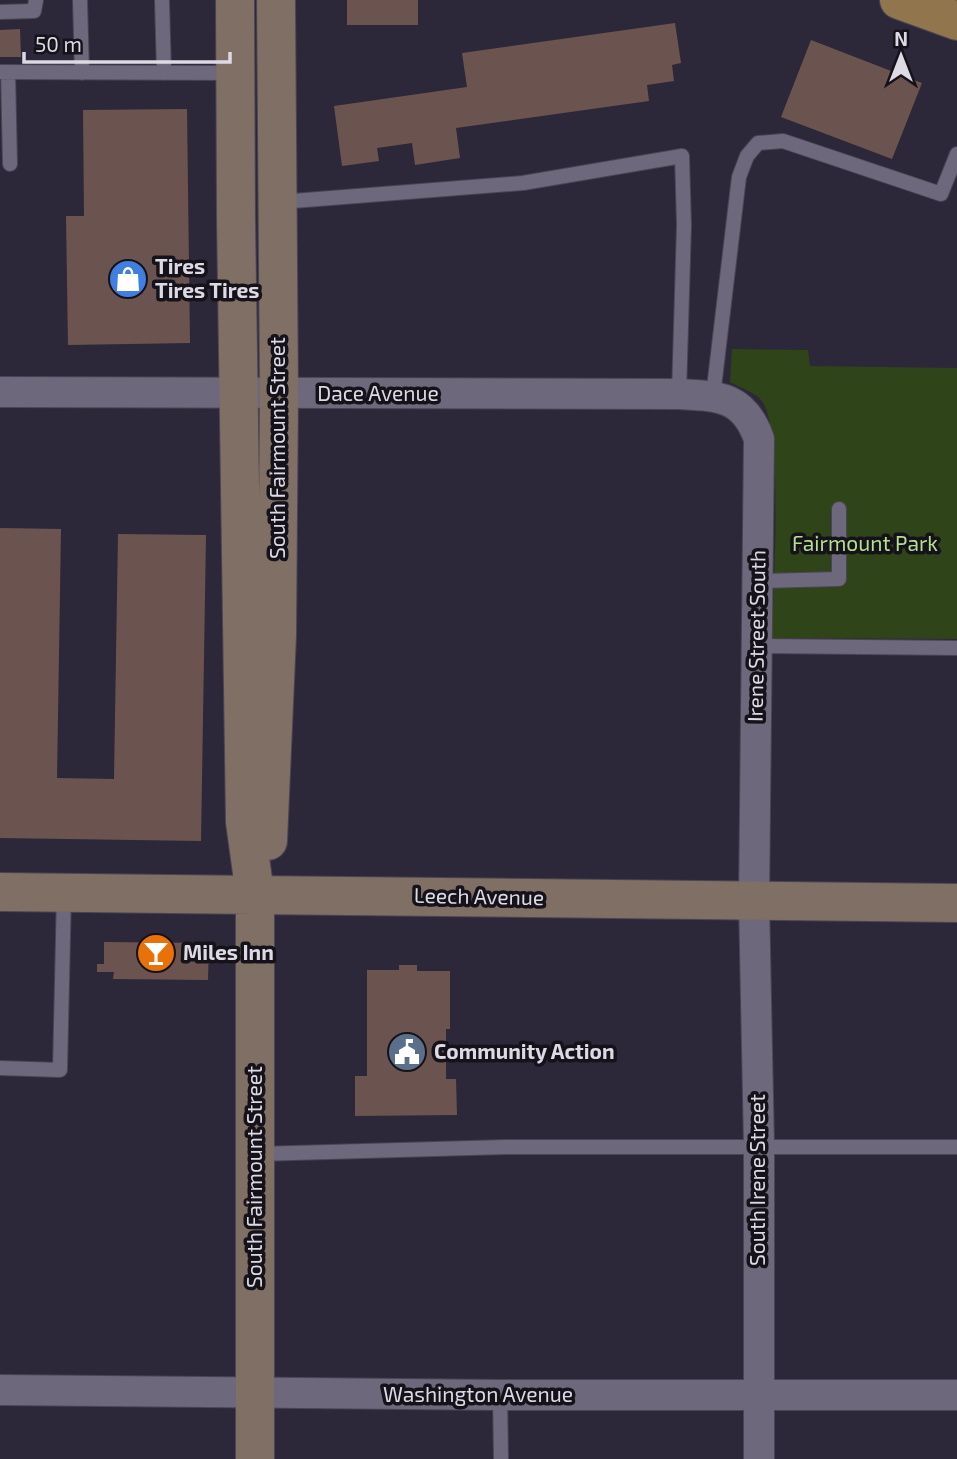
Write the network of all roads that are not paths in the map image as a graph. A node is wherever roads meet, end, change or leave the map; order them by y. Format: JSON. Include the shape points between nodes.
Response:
{"nodes":[{"id":1,"x":80,"y":0,"type":"edge"},
{"id":2,"x":162,"y":0,"type":"edge"},
{"id":3,"x":235,"y":0,"type":"edge"},
{"id":4,"x":276,"y":0,"type":"edge"},
{"id":5,"x":899,"y":0,"type":"edge"},
{"id":6,"x":35,"y":6,"type":"edge"},
{"id":7,"x":0,"y":12,"type":"edge"},
{"id":8,"x":957,"y":21,"type":"edge"},
{"id":9,"x":4,"y":72,"type":"edge"},
{"id":10,"x":82,"y":73,"type":"junction"},
{"id":11,"x":164,"y":73,"type":"junction"},
{"id":12,"x":236,"y":73,"type":"junction"},
{"id":13,"x":957,"y":154,"type":"edge"},
{"id":14,"x":10,"y":164,"type":"dead end"},
{"id":15,"x":278,"y":202,"type":"junction"},
{"id":16,"x":0,"y":392,"type":"edge"},
{"id":17,"x":239,"y":392,"type":"junction"},
{"id":18,"x":279,"y":393,"type":"junction"},
{"id":19,"x":679,"y":394,"type":"junction"},
{"id":20,"x":713,"y":396,"type":"junction"},
{"id":21,"x":839,"y":509,"type":"dead end"},
{"id":22,"x":758,"y":581,"type":"junction"},
{"id":23,"x":758,"y":646,"type":"junction"},
{"id":24,"x":957,"y":648,"type":"edge"},
{"id":25,"x":0,"y":892,"type":"edge"},
{"id":26,"x":64,"y":892,"type":"junction"},
{"id":27,"x":255,"y":894,"type":"junction"},
{"id":28,"x":754,"y":901,"type":"junction"},
{"id":29,"x":957,"y":903,"type":"edge"},
{"id":30,"x":0,"y":1068,"type":"edge"},
{"id":31,"x":759,"y":1146,"type":"junction"},
{"id":32,"x":957,"y":1147,"type":"edge"},
{"id":33,"x":256,"y":1154,"type":"junction"},
{"id":34,"x":0,"y":1390,"type":"edge"},
{"id":35,"x":256,"y":1394,"type":"junction"},
{"id":36,"x":500,"y":1395,"type":"junction"},
{"id":37,"x":758,"y":1395,"type":"junction"},
{"id":38,"x":957,"y":1395,"type":"edge"},
{"id":39,"x":255,"y":1459,"type":"edge"},
{"id":40,"x":501,"y":1459,"type":"edge"},
{"id":41,"x":759,"y":1459,"type":"edge"}],
"edges":[{"from":1,"to":10,"type":"lane"},
{"from":2,"to":11,"type":"lane"},
{"from":3,"to":12,"type":"street","name":"South Fairmount Street"},
{"from":4,"to":15,"type":"street","name":"South Fairmount Street"},
{"from":5,"to":8,"type":"main road"},
{"from":6,"to":7,"type":"lane"},
{"from":9,"to":10,"type":"lane"},
{"from":9,"to":14,"type":"lane"},
{"from":10,"to":11,"type":"lane"},
{"from":11,"to":12,"type":"lane"},
{"from":12,"to":17,"type":"street","name":"South Fairmount Street"},
{"from":13,"to":20,"type":"lane","via":[[941,194],[783,141],[758,143],[739,177]]},
{"from":15,"to":18,"type":"street","name":"South Fairmount Street"},
{"from":15,"to":19,"type":"lane","via":[[523,183],[682,156]]},
{"from":16,"to":17,"type":"street","name":"Dace Avenue"},
{"from":17,"to":18,"type":"street","name":"Dace Avenue"},
{"from":17,"to":27,"type":"street","name":"South Fairmount Street","via":[[245,822]]},
{"from":18,"to":19,"type":"street","name":"Dace Avenue"},
{"from":18,"to":27,"type":"street","name":"South Fairmount Street","via":[[270,836]]},
{"from":19,"to":20,"type":"street","name":"Dace Avenue"},
{"from":20,"to":22,"type":"street","name":"Irene Street South","via":[[736,403],[753,421],[759,439]]},
{"from":21,"to":22,"type":"lane","via":[[839,579]]},
{"from":22,"to":23,"type":"street","name":"Irene Street South"},
{"from":23,"to":24,"type":"lane"},
{"from":23,"to":28,"type":"street","name":"Irene Street South"},
{"from":25,"to":26,"type":"street","name":"Leech Avenue"},
{"from":26,"to":27,"type":"street","name":"Leech Avenue"},
{"from":26,"to":30,"type":"lane","via":[[60,1070]]},
{"from":27,"to":28,"type":"street","name":"Leech Avenue"},
{"from":27,"to":33,"type":"street","name":"South Fairmount Street"},
{"from":28,"to":29,"type":"street","name":"Leech Avenue"},
{"from":28,"to":31,"type":"street","name":"South Irene Street"},
{"from":31,"to":32,"type":"lane"},
{"from":31,"to":33,"type":"lane"},
{"from":31,"to":37,"type":"street","name":"South Irene Street"},
{"from":33,"to":35,"type":"street","name":"South Fairmount Street"},
{"from":34,"to":35,"type":"street","name":"Washington Avenue"},
{"from":35,"to":36,"type":"street","name":"Washington Avenue"},
{"from":35,"to":39,"type":"street","name":"South Fairmount Street"},
{"from":36,"to":37,"type":"street","name":"Washington Avenue"},
{"from":36,"to":40,"type":"lane"},
{"from":37,"to":38,"type":"street","name":"Washington Avenue"},
{"from":37,"to":41,"type":"street","name":"South Irene Street"}]}
